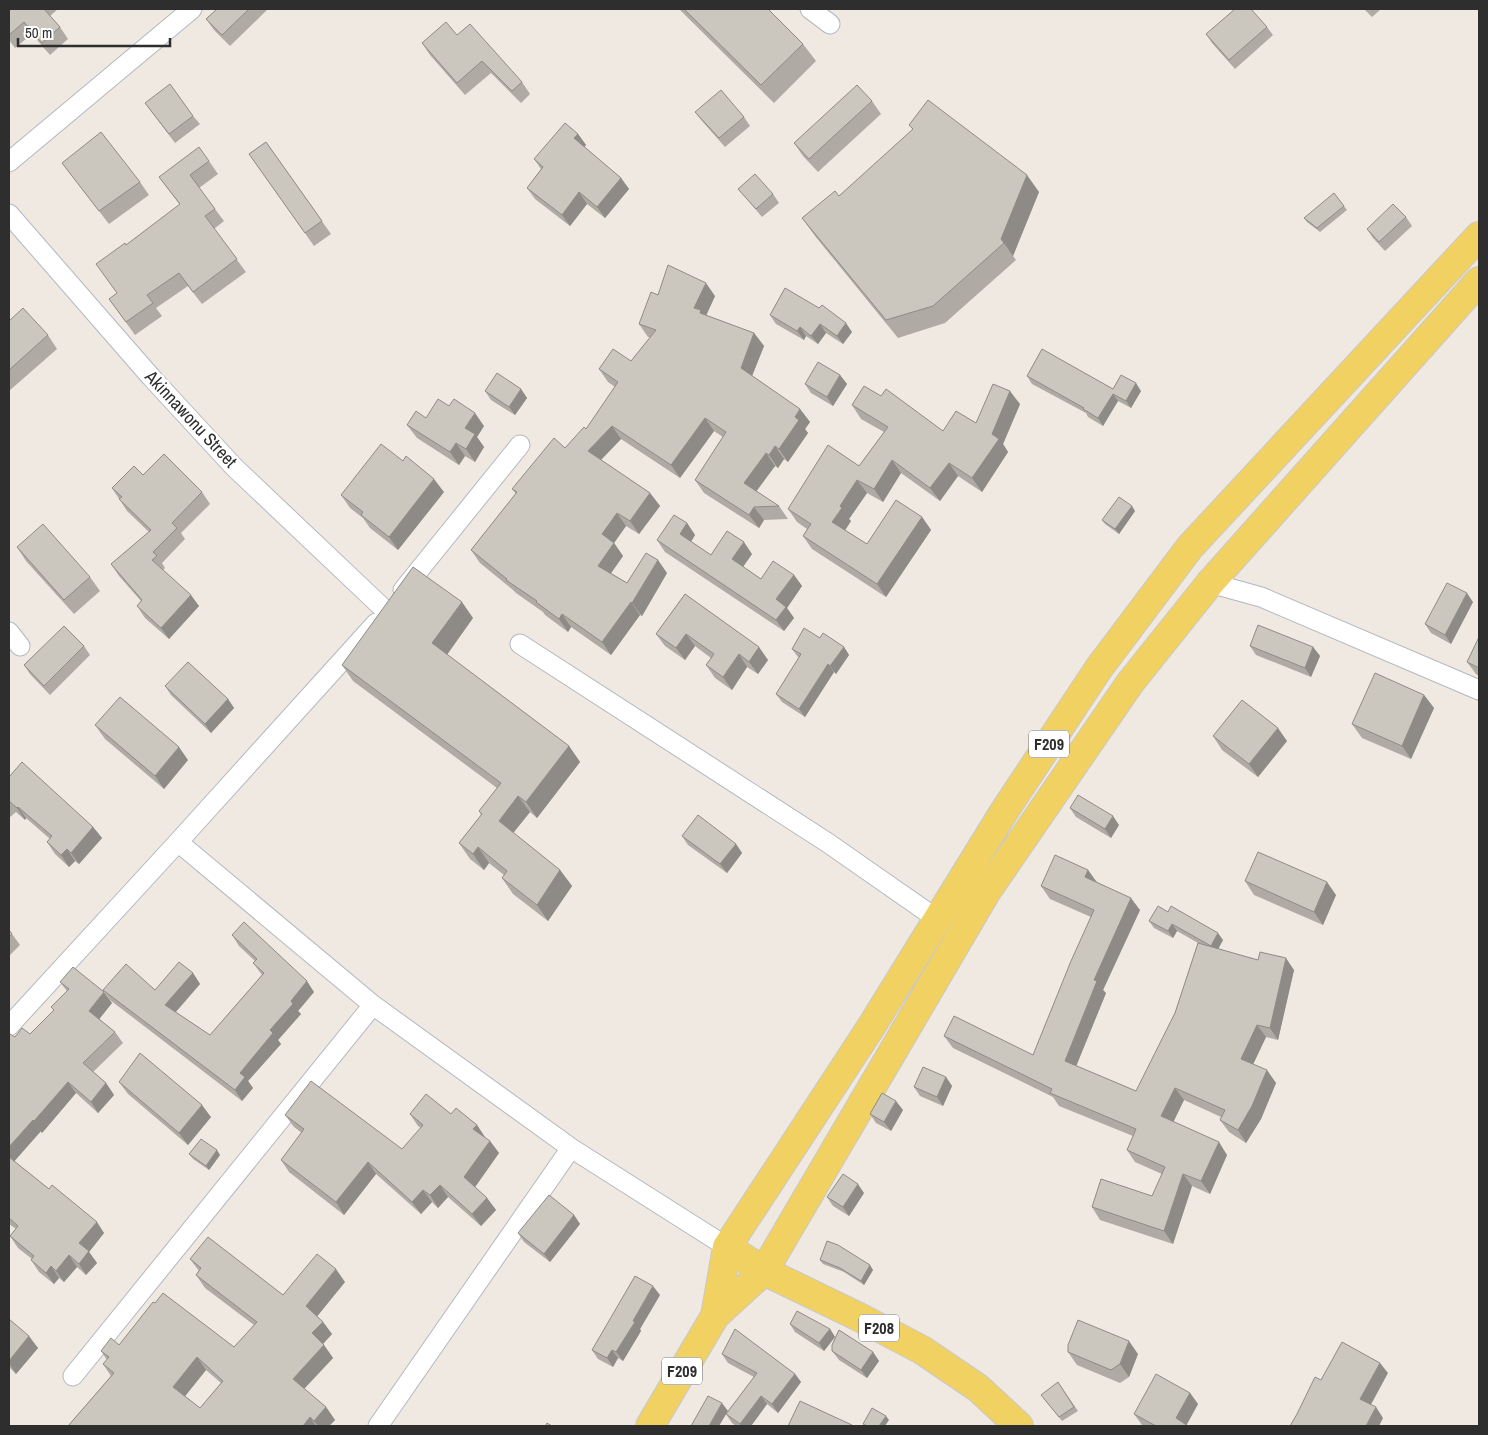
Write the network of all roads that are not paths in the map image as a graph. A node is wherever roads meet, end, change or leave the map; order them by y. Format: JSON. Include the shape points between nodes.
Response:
{"nodes":[{"id":1,"x":192,"y":9,"type":"edge"},
{"id":2,"x":810,"y":9,"type":"edge"},
{"id":3,"x":830,"y":24,"type":"dead end"},
{"id":4,"x":9,"y":162,"type":"edge"},
{"id":5,"x":9,"y":214,"type":"edge"},
{"id":6,"x":1479,"y":236,"type":"edge"},
{"id":7,"x":1479,"y":281,"type":"edge"},
{"id":8,"x":520,"y":445,"type":"dead end"},
{"id":9,"x":1210,"y":583,"type":"junction"},
{"id":10,"x":386,"y":611,"type":"junction"},
{"id":11,"x":520,"y":644,"type":"dead end"},
{"id":12,"x":1479,"y":690,"type":"edge"},
{"id":13,"x":178,"y":842,"type":"junction"},
{"id":14,"x":937,"y":919,"type":"junction"},
{"id":15,"x":373,"y":1006,"type":"junction"},
{"id":16,"x":9,"y":1026,"type":"edge"},
{"id":17,"x":571,"y":1148,"type":"junction"},
{"id":18,"x":727,"y":1247,"type":"junction"},
{"id":19,"x":764,"y":1271,"type":"junction"},
{"id":20,"x":714,"y":1316,"type":"junction"},
{"id":21,"x":73,"y":1376,"type":"dead end"},
{"id":22,"x":378,"y":1426,"type":"edge"},
{"id":23,"x":650,"y":1426,"type":"edge"},
{"id":24,"x":1019,"y":1426,"type":"edge"}],
"edges":[{"from":1,"to":4,"type":"street"},
{"from":2,"to":3,"type":"street"},
{"from":5,"to":10,"type":"street","name":"Akinnawonu Street","via":[[151,377],[234,466]]},
{"from":6,"to":14,"type":"main road","number":"F209","via":[[1190,547],[1099,668]]},
{"from":7,"to":9,"type":"main road","number":"F209"},
{"from":8,"to":10,"type":"street"},
{"from":9,"to":12,"type":"street","via":[[1261,597]]},
{"from":9,"to":19,"type":"main road","number":"F209","via":[[1130,683],[987,890]]},
{"from":10,"to":13,"type":"street"},
{"from":11,"to":14,"type":"street","via":[[828,843]]},
{"from":13,"to":15,"type":"street"},
{"from":13,"to":16,"type":"street"},
{"from":14,"to":18,"type":"main road","number":"F209","via":[[866,1035]]},
{"from":15,"to":17,"type":"street"},
{"from":15,"to":21,"type":"street"},
{"from":17,"to":18,"type":"street"},
{"from":17,"to":22,"type":"street"},
{"from":18,"to":19,"type":"main road","number":"F208"},
{"from":18,"to":20,"type":"main road","number":"F209"},
{"from":19,"to":20,"type":"main road","number":"F209"},
{"from":19,"to":24,"type":"main road","number":"F208","via":[[922,1350],[978,1388]]},
{"from":20,"to":23,"type":"main road","number":"F209"}]}
